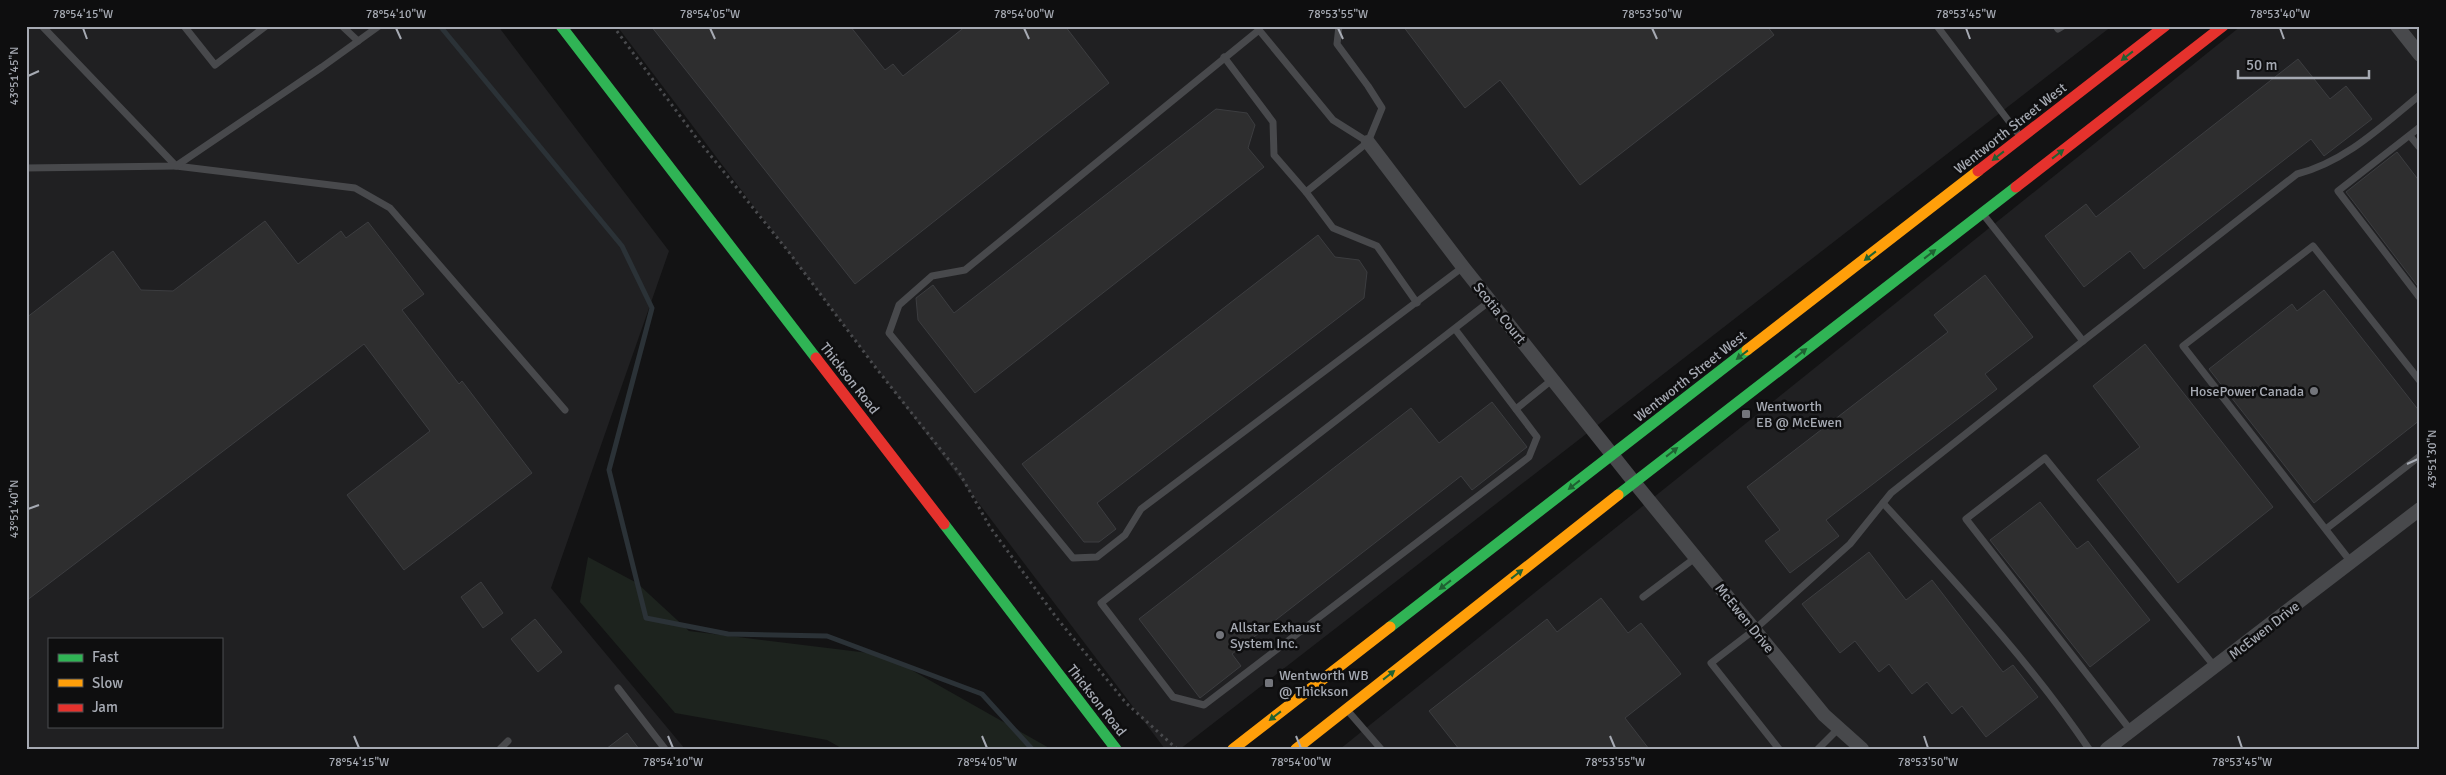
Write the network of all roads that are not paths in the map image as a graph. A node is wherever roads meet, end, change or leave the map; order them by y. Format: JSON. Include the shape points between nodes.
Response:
{"nodes":[{"id":1,"x":42,"y":26,"type":"edge"},
{"id":2,"x":184,"y":26,"type":"edge"},
{"id":3,"x":266,"y":26,"type":"edge"},
{"id":4,"x":342,"y":26,"type":"edge"},
{"id":5,"x":378,"y":26,"type":"edge"},
{"id":6,"x":561,"y":26,"type":"edge"},
{"id":7,"x":1339,"y":26,"type":"edge"},
{"id":8,"x":1937,"y":26,"type":"edge"},
{"id":9,"x":2056,"y":26,"type":"edge"},
{"id":10,"x":2062,"y":26,"type":"edge"},
{"id":11,"x":2165,"y":26,"type":"edge"},
{"id":12,"x":2223,"y":26,"type":"edge"},
{"id":13,"x":2397,"y":26,"type":"edge"},
{"id":14,"x":358,"y":41,"type":"junction"},
{"id":15,"x":2420,"y":55,"type":"edge"},
{"id":16,"x":1224,"y":57,"type":"junction"},
{"id":17,"x":2420,"y":95,"type":"edge"},
{"id":18,"x":2420,"y":127,"type":"edge"},
{"id":19,"x":2410,"y":136,"type":"junction"},
{"id":20,"x":2021,"y":138,"type":"junction"},
{"id":21,"x":1368,"y":142,"type":"junction"},
{"id":22,"x":2420,"y":148,"type":"edge"},
{"id":23,"x":176,"y":166,"type":"junction"},
{"id":24,"x":26,"y":168,"type":"edge"},
{"id":25,"x":1306,"y":192,"type":"junction"},
{"id":26,"x":1983,"y":213,"type":"junction"},
{"id":27,"x":1464,"y":267,"type":"junction"},
{"id":28,"x":2420,"y":298,"type":"edge"},
{"id":29,"x":1490,"y":300,"type":"junction"},
{"id":30,"x":1417,"y":303,"type":"junction"},
{"id":31,"x":1455,"y":329,"type":"junction"},
{"id":32,"x":2083,"y":341,"type":"junction"},
{"id":33,"x":1553,"y":379,"type":"junction"},
{"id":34,"x":2420,"y":381,"type":"edge"},
{"id":35,"x":1516,"y":409,"type":"junction"},
{"id":36,"x":565,"y":410,"type":"dead end"},
{"id":37,"x":1612,"y":456,"type":"junction"},
{"id":38,"x":2420,"y":456,"type":"edge"},
{"id":39,"x":1634,"y":482,"type":"junction"},
{"id":40,"x":1883,"y":503,"type":"junction"},
{"id":41,"x":2420,"y":509,"type":"edge"},
{"id":42,"x":2326,"y":529,"type":"junction"},
{"id":43,"x":1696,"y":558,"type":"junction"},
{"id":44,"x":2351,"y":562,"type":"junction"},
{"id":45,"x":1643,"y":597,"type":"dead end"},
{"id":46,"x":1754,"y":630,"type":"junction"},
{"id":47,"x":2215,"y":668,"type":"junction"},
{"id":48,"x":618,"y":688,"type":"dead end"},
{"id":49,"x":1346,"y":709,"type":"junction"},
{"id":50,"x":1838,"y":729,"type":"junction"},
{"id":51,"x":2132,"y":732,"type":"junction"},
{"id":52,"x":508,"y":741,"type":"dead end"},
{"id":53,"x":1860,"y":748,"type":"edge"},
{"id":54,"x":500,"y":749,"type":"edge"},
{"id":55,"x":665,"y":749,"type":"edge"},
{"id":56,"x":1116,"y":749,"type":"edge"},
{"id":57,"x":1234,"y":749,"type":"edge"},
{"id":58,"x":1296,"y":749,"type":"edge"},
{"id":59,"x":1381,"y":749,"type":"edge"},
{"id":60,"x":1779,"y":749,"type":"edge"},
{"id":61,"x":1818,"y":749,"type":"edge"},
{"id":62,"x":2089,"y":749,"type":"edge"},
{"id":63,"x":2107,"y":749,"type":"edge"}],
"edges":[{"from":1,"to":23,"type":"lane"},
{"from":2,"to":3,"type":"lane","via":[[214,65]]},
{"from":4,"to":14,"type":"lane"},
{"from":5,"to":14,"type":"lane"},
{"from":6,"to":56,"type":"main road","name":"Thickson Road"},
{"from":7,"to":21,"type":"lane","via":[[1338,44],[1382,108]]},
{"from":8,"to":20,"type":"lane"},
{"from":9,"to":10,"type":"lane","via":[[2058,30]]},
{"from":11,"to":20,"type":"main road","name":"Wentworth Street West","one_way":true},
{"from":26,"to":12,"type":"main road","one_way":true},
{"from":13,"to":15,"type":"street"},
{"from":14,"to":23,"type":"lane"},
{"from":16,"to":21,"type":"lane","via":[[1259,30],[1333,120]]},
{"from":16,"to":25,"type":"lane","via":[[1273,122],[1274,155]]},
{"from":16,"to":30,"type":"lane","via":[[966,270],[932,276],[899,305],[889,333],[1073,558],[1097,557],[1125,535],[1140,509]]},
{"from":17,"to":32,"type":"lane","via":[[2339,158],[2312,171],[2297,174]]},
{"from":18,"to":19,"type":"lane"},
{"from":19,"to":22,"type":"lane"},
{"from":19,"to":28,"type":"lane","via":[[2338,191]]},
{"from":20,"to":37,"type":"main road","name":"Wentworth Street West","one_way":true},
{"from":21,"to":25,"type":"lane"},
{"from":21,"to":27,"type":"street","name":"Scotia Court"},
{"from":23,"to":24,"type":"lane"},
{"from":23,"to":36,"type":"lane","via":[[355,188],[390,208]]},
{"from":25,"to":30,"type":"lane","via":[[1333,228],[1377,246]]},
{"from":26,"to":32,"type":"lane"},
{"from":39,"to":26,"type":"main road","one_way":true},
{"from":27,"to":29,"type":"street","name":"Scotia Court"},
{"from":27,"to":30,"type":"lane"},
{"from":29,"to":31,"type":"lane"},
{"from":29,"to":33,"type":"street","name":"Scotia Court"},
{"from":31,"to":35,"type":"lane"},
{"from":31,"to":35,"type":"lane","via":[[1101,603],[1173,697],[1204,705],[1529,457],[1537,437]]},
{"from":32,"to":40,"type":"lane","via":[[1891,493]]},
{"from":33,"to":35,"type":"lane"},
{"from":33,"to":37,"type":"street","name":"Scotia Court"},
{"from":34,"to":42,"type":"lane","via":[[2313,246],[2183,346]]},
{"from":37,"to":39,"type":"street","name":"Scotia Court"},
{"from":37,"to":57,"type":"main road","name":"Wentworth Street West","one_way":true},
{"from":38,"to":42,"type":"lane"},
{"from":39,"to":43,"type":"street","name":"McEwen Drive"},
{"from":49,"to":39,"type":"main road","one_way":true},
{"from":40,"to":46,"type":"lane","via":[[1850,544]]},
{"from":40,"to":62,"type":"lane","via":[[2026,664]]},
{"from":41,"to":44,"type":"street","name":"McEwen Drive"},
{"from":42,"to":44,"type":"lane"},
{"from":43,"to":45,"type":"lane"},
{"from":43,"to":46,"type":"street","name":"McEwen Drive"},
{"from":44,"to":47,"type":"street","name":"McEwen Drive"},
{"from":46,"to":50,"type":"street","name":"McEwen Drive"},
{"from":46,"to":60,"type":"lane","via":[[1711,663]]},
{"from":47,"to":51,"type":"street","name":"McEwen Drive"},
{"from":47,"to":51,"type":"lane","via":[[2045,458],[1966,519]]},
{"from":48,"to":55,"type":"lane"},
{"from":49,"to":58,"type":"main road"},
{"from":49,"to":59,"type":"lane"},
{"from":50,"to":53,"type":"street","name":"McEwen Drive"},
{"from":50,"to":61,"type":"lane"},
{"from":51,"to":63,"type":"street","name":"McEwen Drive"},
{"from":52,"to":54,"type":"lane"}]}
